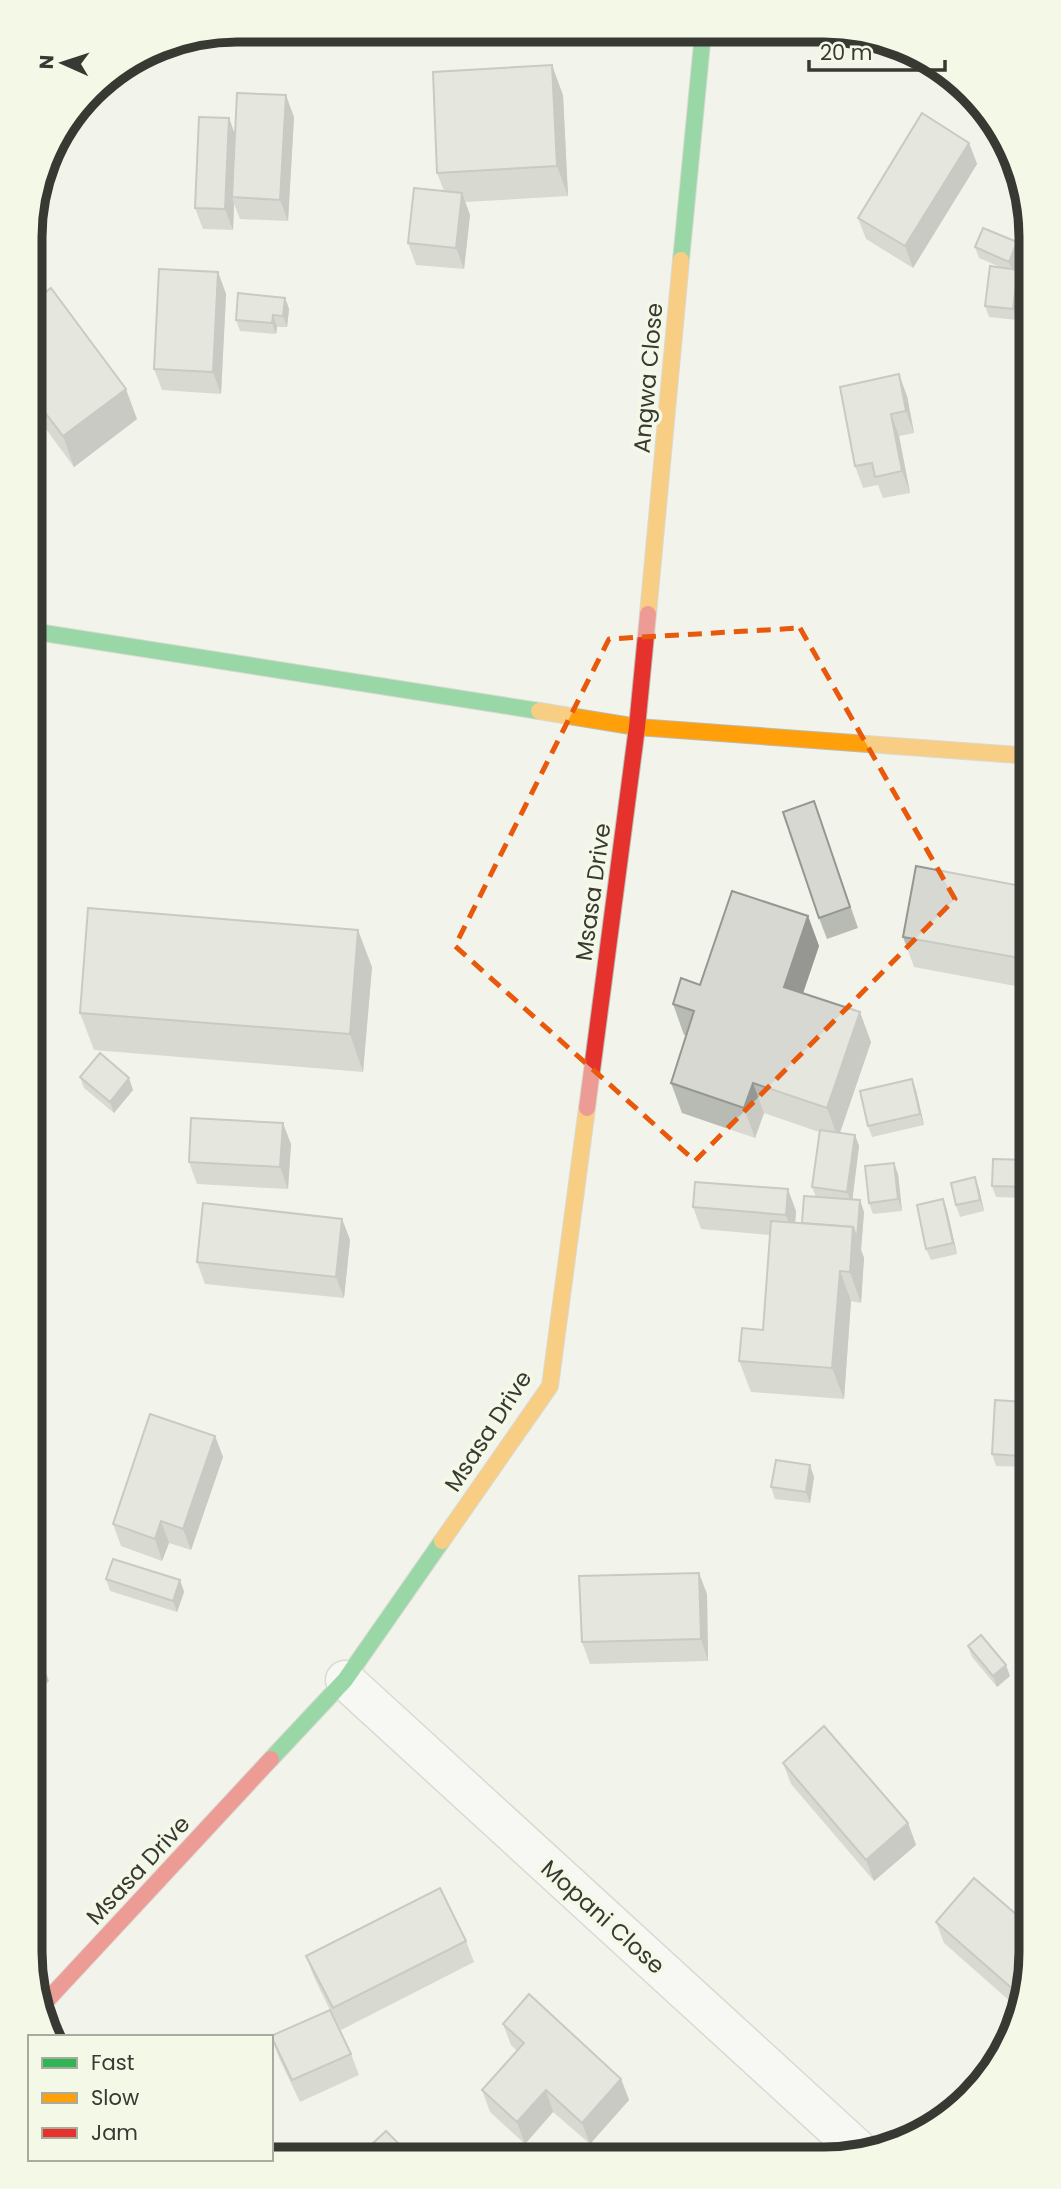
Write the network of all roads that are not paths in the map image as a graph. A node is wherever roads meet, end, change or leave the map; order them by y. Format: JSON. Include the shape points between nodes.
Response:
{"nodes":[{"id":1,"x":702,"y":42,"type":"edge"},
{"id":2,"x":42,"y":633,"type":"edge"},
{"id":3,"x":637,"y":727,"type":"junction"},
{"id":4,"x":1019,"y":755,"type":"edge"},
{"id":5,"x":345,"y":1680,"type":"junction"},
{"id":6,"x":48,"y":1999,"type":"edge"},
{"id":7,"x":852,"y":2144,"type":"edge"}],
"edges":[{"from":1,"to":3,"type":"street","name":"Angwa Close"},
{"from":2,"to":3,"type":"street"},
{"from":3,"to":4,"type":"street"},
{"from":3,"to":5,"type":"street","name":"Msasa Drive","via":[[550,1386]]},
{"from":5,"to":6,"type":"street","name":"Msasa Drive"},
{"from":5,"to":7,"type":"street","name":"Mopani Close"}]}
